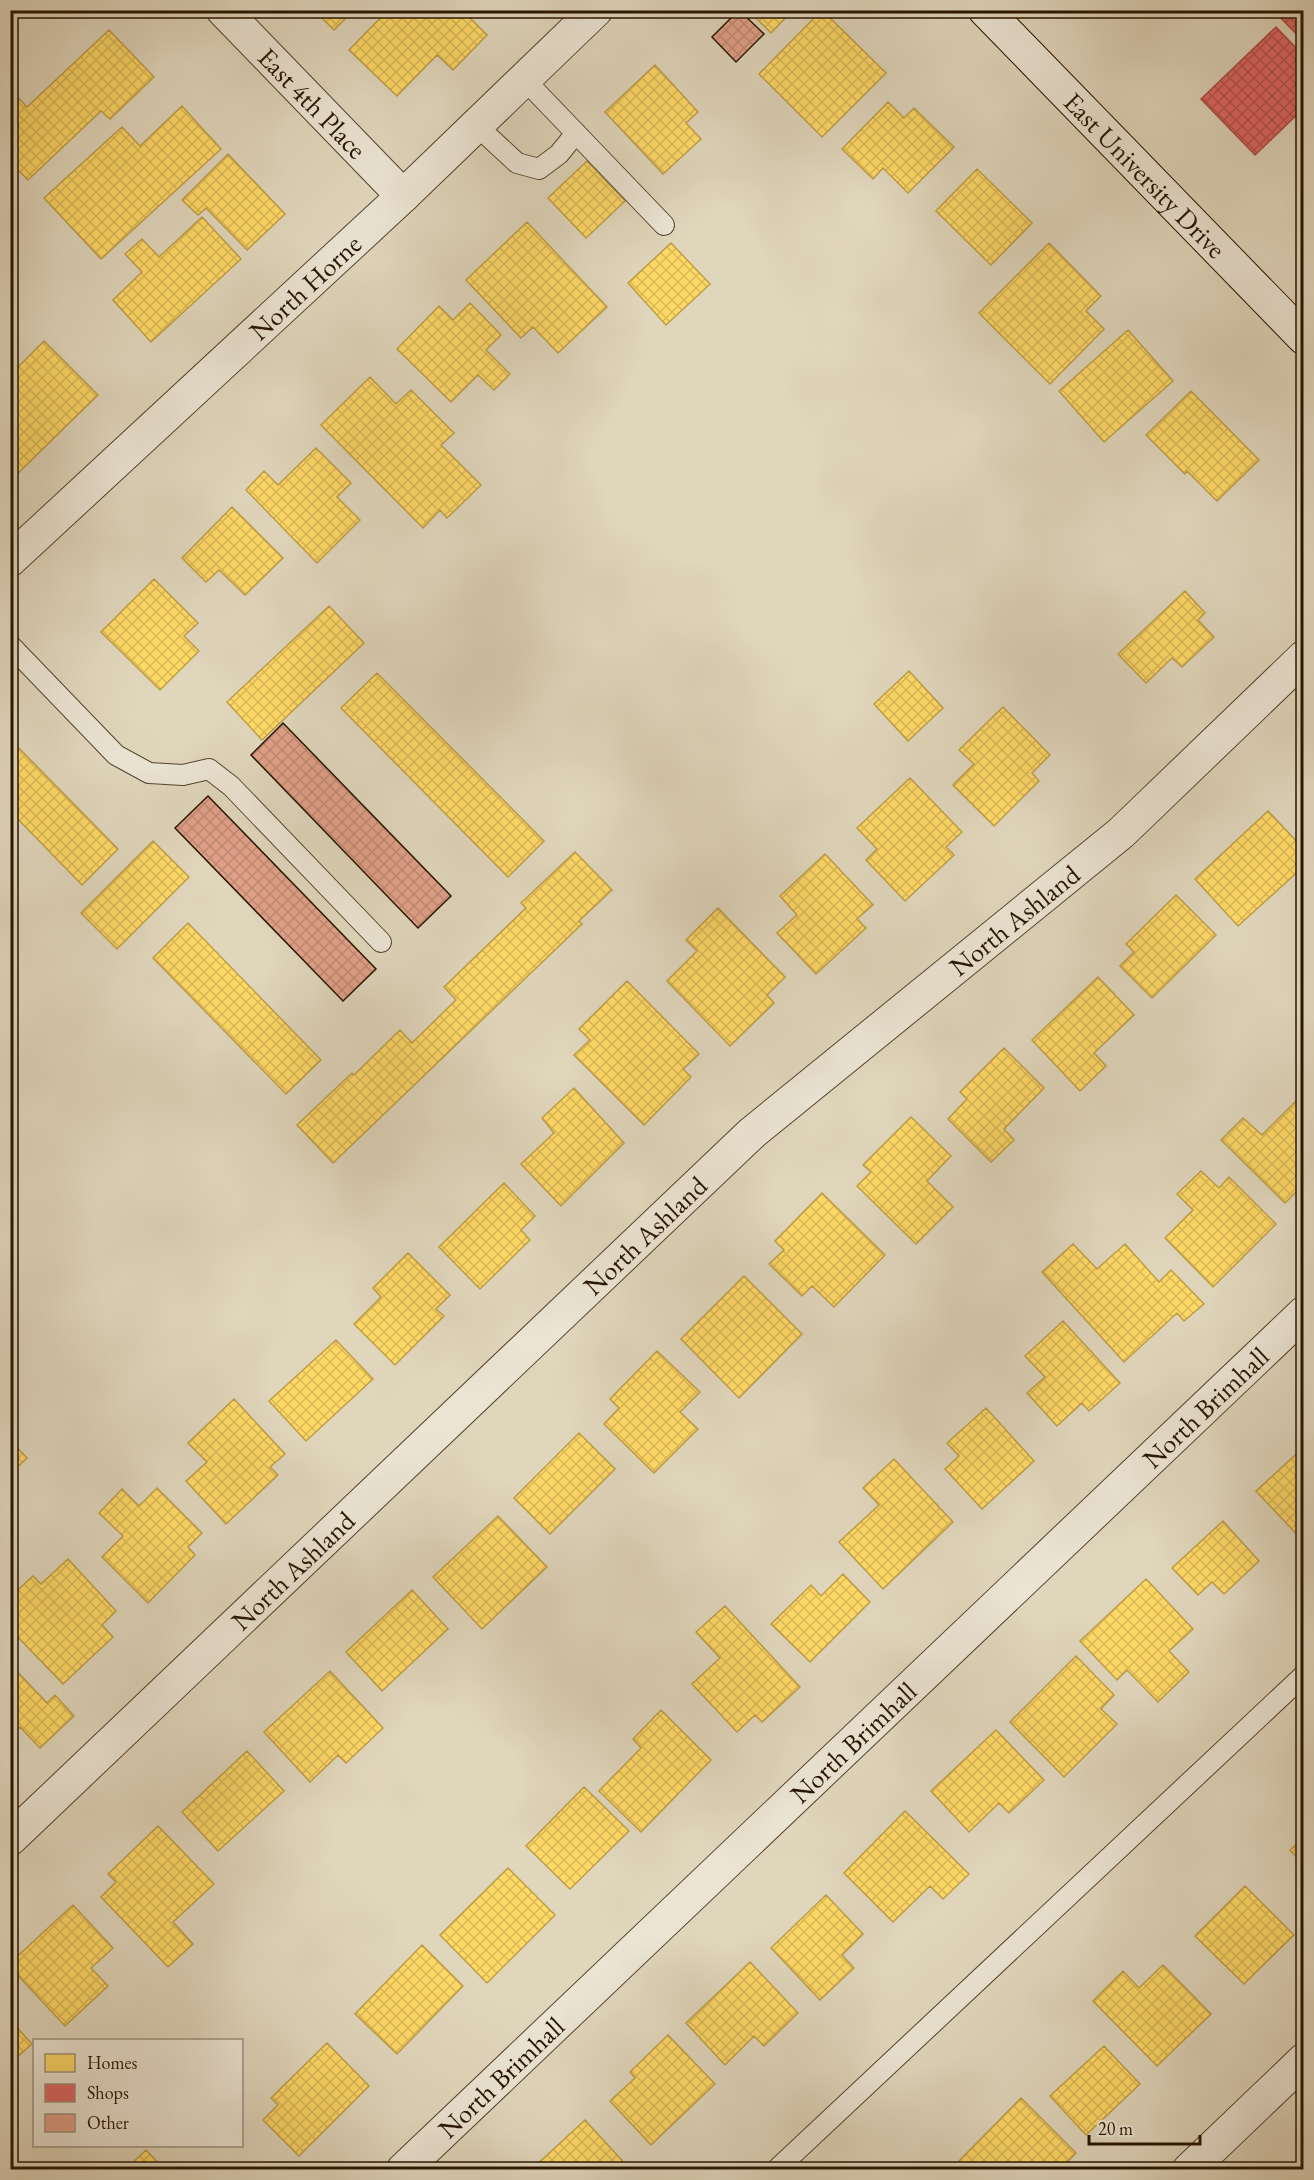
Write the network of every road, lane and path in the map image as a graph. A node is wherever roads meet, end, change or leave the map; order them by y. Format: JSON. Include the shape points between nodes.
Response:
{"nodes":[{"id":1,"x":223,"y":10,"type":"edge"},
{"id":2,"x":596,"y":10,"type":"edge"},
{"id":3,"x":985,"y":10,"type":"edge"},
{"id":4,"x":524,"y":79,"type":"junction"},
{"id":5,"x":476,"y":125,"type":"junction"},
{"id":6,"x":576,"y":134,"type":"junction"},
{"id":7,"x":403,"y":196,"type":"junction"},
{"id":8,"x":664,"y":225,"type":"dead end"},
{"id":9,"x":1304,"y":338,"type":"edge"},
{"id":10,"x":10,"y":560,"type":"edge"},
{"id":11,"x":10,"y":645,"type":"edge"},
{"id":12,"x":1304,"y":657,"type":"edge"},
{"id":13,"x":381,"y":942,"type":"dead end"},
{"id":14,"x":1304,"y":1313,"type":"edge"},
{"id":15,"x":1304,"y":1676,"type":"edge"},
{"id":16,"x":10,"y":1839,"type":"edge"},
{"id":17,"x":1304,"y":2060,"type":"edge"},
{"id":18,"x":403,"y":2169,"type":"edge"},
{"id":19,"x":776,"y":2169,"type":"edge"},
{"id":20,"x":1189,"y":2169,"type":"edge"}],
"edges":[{"from":1,"to":7,"type":"street","name":"East 4th Place"},
{"from":2,"to":4,"type":"street","name":"North Horne"},
{"from":3,"to":9,"type":"street","name":"East University Drive"},
{"from":4,"to":5,"type":"street","name":"North Horne"},
{"from":4,"to":6,"type":"lane"},
{"from":5,"to":6,"type":"lane","via":[[517,163],[539,168],[560,154]]},
{"from":5,"to":7,"type":"street","name":"North Horne"},
{"from":6,"to":8,"type":"lane"},
{"from":7,"to":10,"type":"street","name":"North Horne"},
{"from":11,"to":13,"type":"lane","via":[[116,755],[149,773],[183,775],[209,770],[231,786]]},
{"from":12,"to":16,"type":"street","name":"North Ashland","via":[[1121,833],[752,1133]]},
{"from":14,"to":18,"type":"street","name":"North Brimhall"},
{"from":15,"to":19,"type":"lane"},
{"from":17,"to":20,"type":"street"}]}
